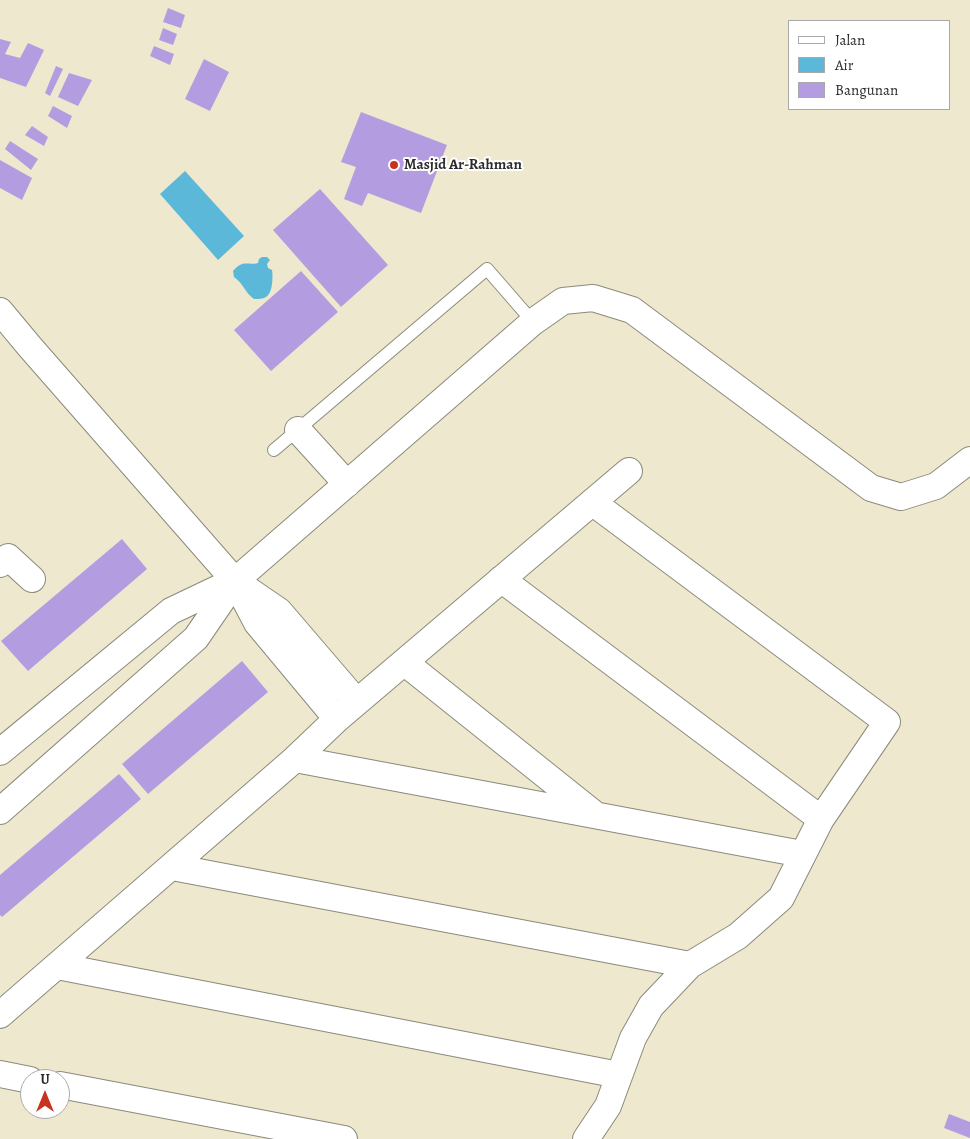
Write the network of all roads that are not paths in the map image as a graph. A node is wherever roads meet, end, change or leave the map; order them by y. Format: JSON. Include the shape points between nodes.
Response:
{"nodes":[{"id":1,"x":0,"y":311,"type":"edge"},
{"id":2,"x":533,"y":322,"type":"junction"},
{"id":3,"x":298,"y":430,"type":"junction"},
{"id":4,"x":274,"y":450,"type":"dead end"},
{"id":5,"x":970,"y":460,"type":"edge"},
{"id":6,"x":629,"y":471,"type":"dead end"},
{"id":7,"x":346,"y":484,"type":"junction"},
{"id":8,"x":592,"y":502,"type":"junction"},
{"id":9,"x":3,"y":556,"type":"edge"},
{"id":10,"x":32,"y":579,"type":"dead end"},
{"id":11,"x":501,"y":580,"type":"junction"},
{"id":12,"x":235,"y":581,"type":"junction"},
{"id":13,"x":404,"y":662,"type":"junction"},
{"id":14,"x":357,"y":702,"type":"junction"},
{"id":15,"x":337,"y":719,"type":"junction"},
{"id":16,"x":0,"y":752,"type":"edge"},
{"id":17,"x":295,"y":759,"type":"junction"},
{"id":18,"x":0,"y":812,"type":"edge"},
{"id":19,"x":595,"y":815,"type":"junction"},
{"id":20,"x":821,"y":819,"type":"junction"},
{"id":21,"x":802,"y":854,"type":"junction"},
{"id":22,"x":172,"y":867,"type":"junction"},
{"id":23,"x":690,"y":965,"type":"junction"},
{"id":24,"x":57,"y":966,"type":"junction"},
{"id":25,"x":0,"y":1015,"type":"edge"},
{"id":26,"x":0,"y":1074,"type":"edge"},
{"id":27,"x":619,"y":1075,"type":"junction"},
{"id":28,"x":20,"y":1078,"type":"edge"},
{"id":29,"x":70,"y":1088,"type":"edge"},
{"id":30,"x":344,"y":1139,"type":"edge"},
{"id":31,"x":586,"y":1139,"type":"edge"}],
"edges":[{"from":1,"to":12,"type":"street"},
{"from":2,"to":3,"type":"lane","via":[[487,269]]},
{"from":2,"to":5,"type":"street","via":[[563,301],[593,298],[632,310],[871,488],[901,497],[936,486]]},
{"from":2,"to":7,"type":"street"},
{"from":3,"to":4,"type":"lane"},
{"from":3,"to":7,"type":"street"},
{"from":6,"to":8,"type":"street"},
{"from":7,"to":12,"type":"street"},
{"from":8,"to":11,"type":"street"},
{"from":8,"to":20,"type":"street","via":[[886,722]]},
{"from":9,"to":10,"type":"street"},
{"from":11,"to":13,"type":"street"},
{"from":11,"to":20,"type":"street"},
{"from":12,"to":14,"type":"street","via":[[279,611]]},
{"from":12,"to":15,"type":"street","via":[[257,623]]},
{"from":12,"to":16,"type":"street","via":[[171,611]]},
{"from":12,"to":18,"type":"street","via":[[196,638]]},
{"from":13,"to":14,"type":"street"},
{"from":13,"to":19,"type":"street"},
{"from":14,"to":15,"type":"street"},
{"from":15,"to":17,"type":"street"},
{"from":17,"to":19,"type":"street"},
{"from":17,"to":22,"type":"street"},
{"from":19,"to":21,"type":"street"},
{"from":20,"to":21,"type":"street"},
{"from":21,"to":23,"type":"street","via":[[781,898],[738,936]]},
{"from":22,"to":23,"type":"street"},
{"from":22,"to":24,"type":"street"},
{"from":23,"to":27,"type":"street","via":[[651,1006],[633,1038]]},
{"from":24,"to":25,"type":"street"},
{"from":24,"to":27,"type":"street"},
{"from":26,"to":28,"type":"street"},
{"from":27,"to":31,"type":"street","via":[[608,1106]]},
{"from":29,"to":30,"type":"street"}]}
